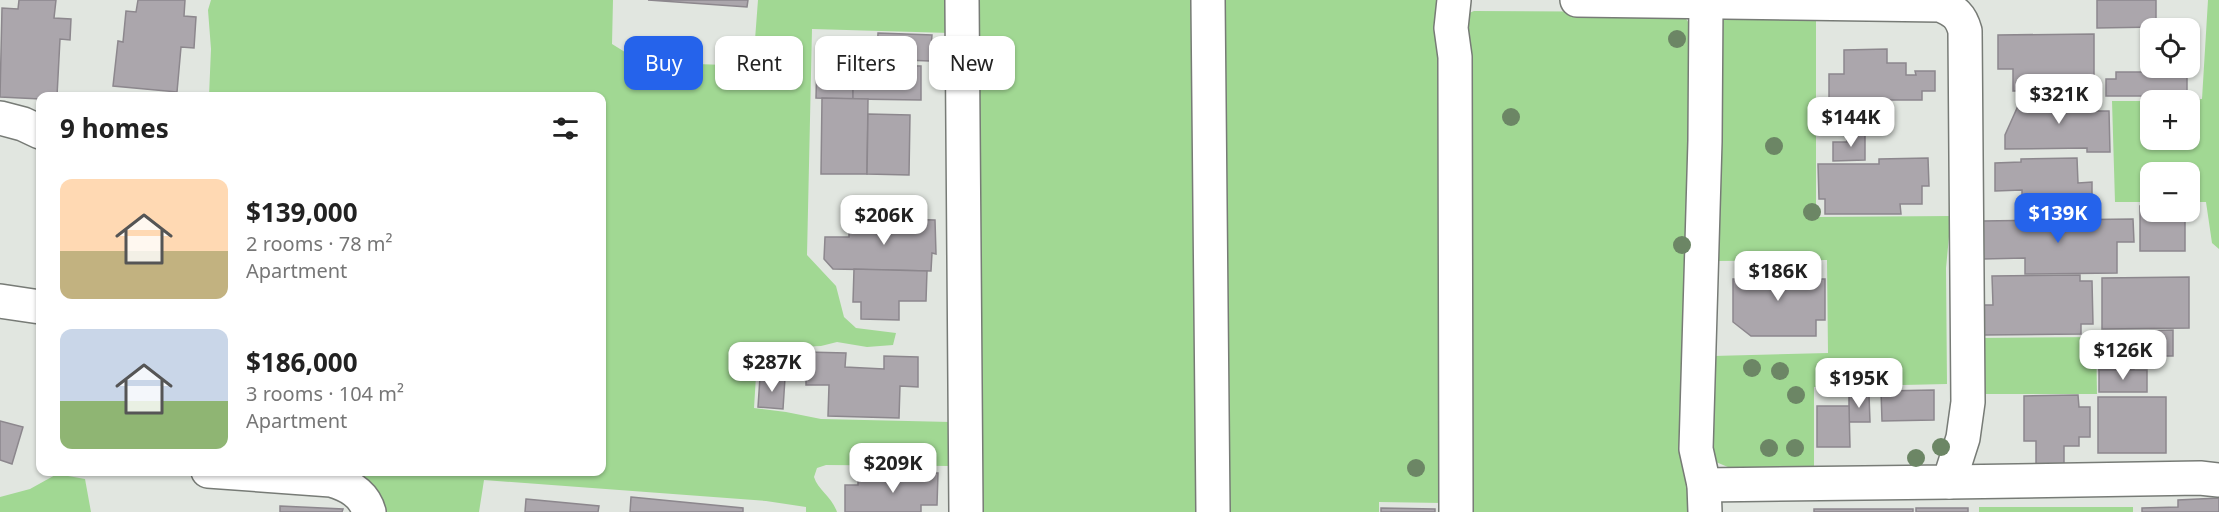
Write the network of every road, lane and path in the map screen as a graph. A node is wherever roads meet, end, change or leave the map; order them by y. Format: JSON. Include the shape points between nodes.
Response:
{"nodes":[{"id":1,"x":962,"y":0,"type":"edge"},
{"id":2,"x":1208,"y":0,"type":"edge"},
{"id":3,"x":1454,"y":0,"type":"edge"},
{"id":4,"x":1577,"y":0,"type":"edge"},
{"id":5,"x":1706,"y":2,"type":"junction"},
{"id":6,"x":0,"y":118,"type":"edge"},
{"id":7,"x":36,"y":130,"type":"edge"},
{"id":8,"x":0,"y":301,"type":"edge"},
{"id":9,"x":36,"y":306,"type":"edge"},
{"id":10,"x":276,"y":476,"type":"edge"},
{"id":11,"x":2219,"y":480,"type":"edge"},
{"id":12,"x":1949,"y":482,"type":"junction"},
{"id":13,"x":1705,"y":498,"type":"edge"},
{"id":14,"x":369,"y":512,"type":"edge"},
{"id":15,"x":966,"y":512,"type":"edge"},
{"id":16,"x":1213,"y":512,"type":"edge"},
{"id":17,"x":1456,"y":512,"type":"edge"}],
"edges":[{"from":1,"to":15,"type":"street"},
{"from":2,"to":16,"type":"street"},
{"from":3,"to":17,"type":"street","via":[[1451,28],[1455,69]]},
{"from":4,"to":5,"type":"street"},
{"from":5,"to":12,"type":"street","via":[[1940,5],[1962,19],[1968,385],[1965,425]]},
{"from":5,"to":13,"type":"street","via":[[1696,448]]},
{"from":6,"to":7,"type":"street"},
{"from":8,"to":9,"type":"street"},
{"from":10,"to":14,"type":"street","via":[[331,480],[348,486],[359,494]]},
{"from":11,"to":12,"type":"street"},
{"from":12,"to":13,"type":"street"}]}
